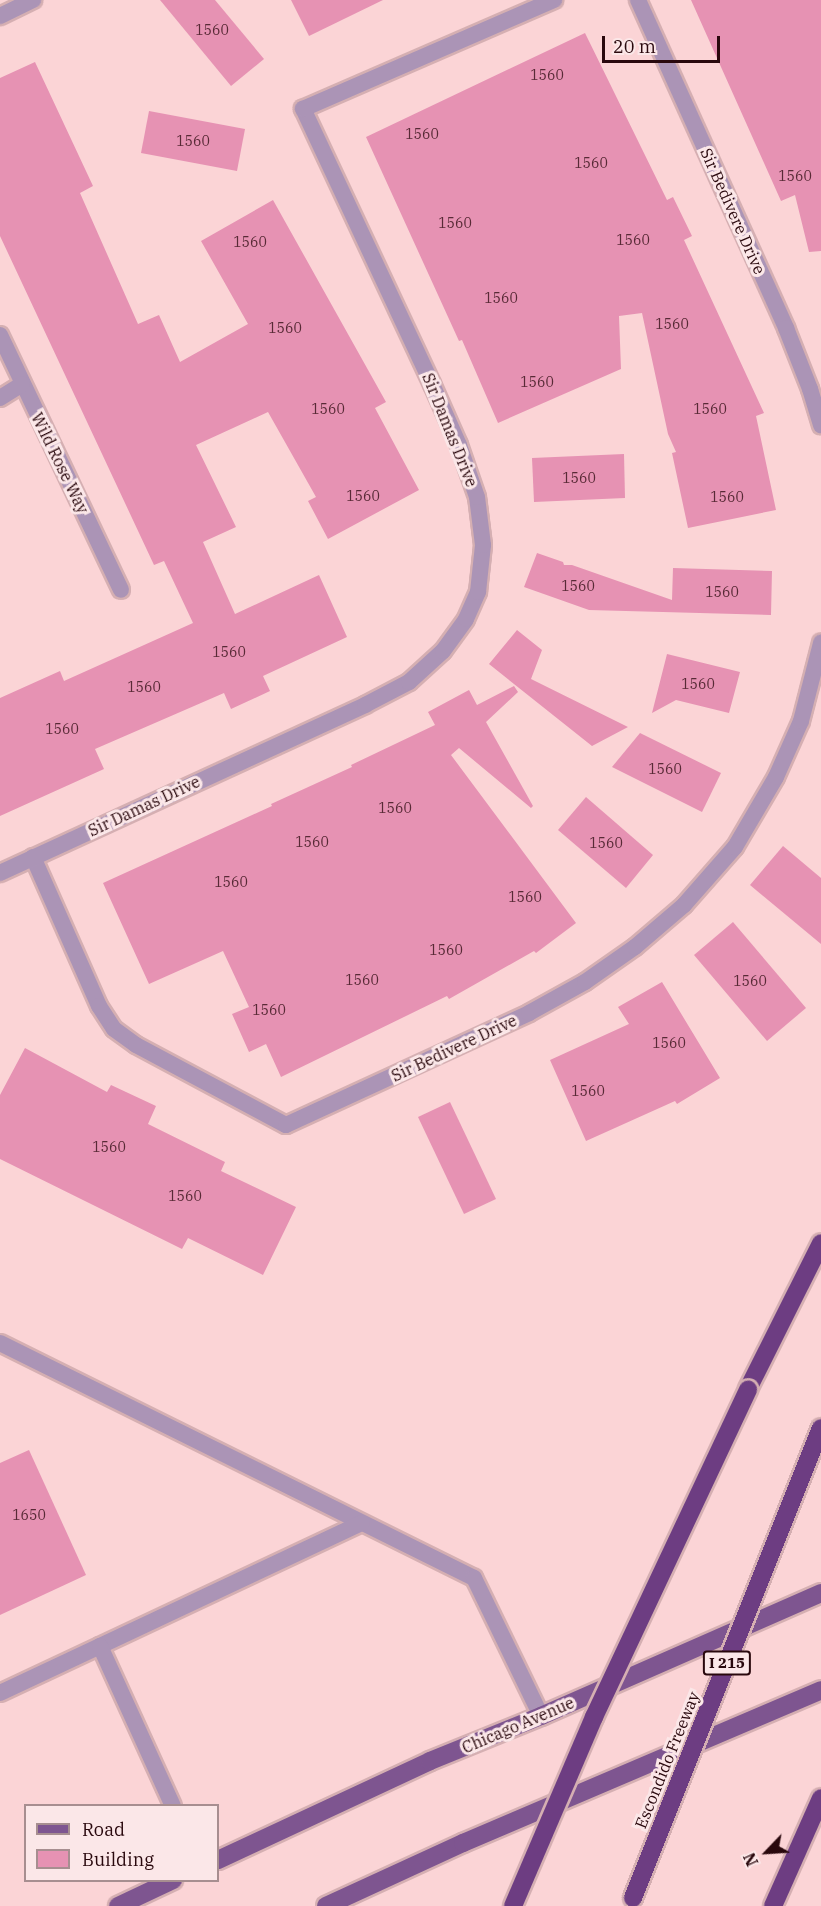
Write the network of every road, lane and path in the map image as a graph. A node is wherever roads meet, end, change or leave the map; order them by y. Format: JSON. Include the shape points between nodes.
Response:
{"nodes":[{"id":1,"x":33,"y":0,"type":"edge"},
{"id":2,"x":554,"y":0,"type":"edge"},
{"id":3,"x":638,"y":0,"type":"edge"},
{"id":4,"x":0,"y":16,"type":"edge"},
{"id":5,"x":0,"y":335,"type":"edge"},
{"id":6,"x":22,"y":384,"type":"junction"},
{"id":7,"x":0,"y":398,"type":"edge"},
{"id":8,"x":821,"y":425,"type":"edge"},
{"id":9,"x":121,"y":590,"type":"dead end"},
{"id":10,"x":821,"y":643,"type":"edge"},
{"id":11,"x":33,"y":857,"type":"junction"},
{"id":12,"x":0,"y":873,"type":"edge"},
{"id":13,"x":821,"y":1243,"type":"edge"},
{"id":14,"x":0,"y":1343,"type":"edge"},
{"id":15,"x":821,"y":1428,"type":"edge"},
{"id":16,"x":362,"y":1523,"type":"junction"},
{"id":17,"x":821,"y":1593,"type":"edge"},
{"id":18,"x":100,"y":1646,"type":"junction"},
{"id":19,"x":821,"y":1690,"type":"edge"},
{"id":20,"x":0,"y":1693,"type":"edge"},
{"id":21,"x":540,"y":1716,"type":"junction"},
{"id":22,"x":821,"y":1798,"type":"edge"},
{"id":23,"x":172,"y":1804,"type":"edge"},
{"id":24,"x":219,"y":1860,"type":"edge"},
{"id":25,"x":171,"y":1882,"type":"edge"},
{"id":26,"x":631,"y":1902,"type":"edge"},
{"id":27,"x":118,"y":1906,"type":"edge"},
{"id":28,"x":326,"y":1906,"type":"edge"},
{"id":29,"x":513,"y":1906,"type":"edge"},
{"id":30,"x":773,"y":1906,"type":"edge"}],
"edges":[{"from":1,"to":4,"type":"lane"},
{"from":2,"to":11,"type":"lane","name":"Sir Damas Drive","via":[[303,109],[432,384],[477,497],[483,545],[478,592],[466,619],[443,651],[408,682],[366,705]]},
{"from":3,"to":8,"type":"lane","name":"Sir Bedivere Drive","via":[[786,328]]},
{"from":5,"to":6,"type":"lane","name":"Wild Rose Way"},
{"from":6,"to":7,"type":"lane"},
{"from":6,"to":9,"type":"lane","name":"Wild Rose Way"},
{"from":10,"to":11,"type":"lane","name":"Sir Bedivere Drive","via":[[801,721],[776,777],[735,847],[684,905],[635,947],[585,982],[529,1013],[286,1125],[136,1045],[114,1029],[99,1006]]},
{"from":11,"to":12,"type":"lane","name":"Sir Damas Drive"},
{"from":13,"to":29,"type":"highway","bridge":true,"via":[[594,1717]]},
{"from":14,"to":16,"type":"lane"},
{"from":15,"to":26,"type":"highway","name":"Escondido Freeway","number":"I 215","bridge":true},
{"from":16,"to":18,"type":"lane"},
{"from":16,"to":21,"type":"lane","via":[[474,1578]]},
{"from":17,"to":21,"type":"main road","name":"Chicago Avenue"},
{"from":18,"to":20,"type":"lane"},
{"from":18,"to":23,"type":"lane"},
{"from":19,"to":28,"type":"main road"},
{"from":21,"to":24,"type":"main road","name":"Chicago Avenue","via":[[430,1761]]},
{"from":22,"to":30,"type":"highway"},
{"from":25,"to":27,"type":"main road"}]}
